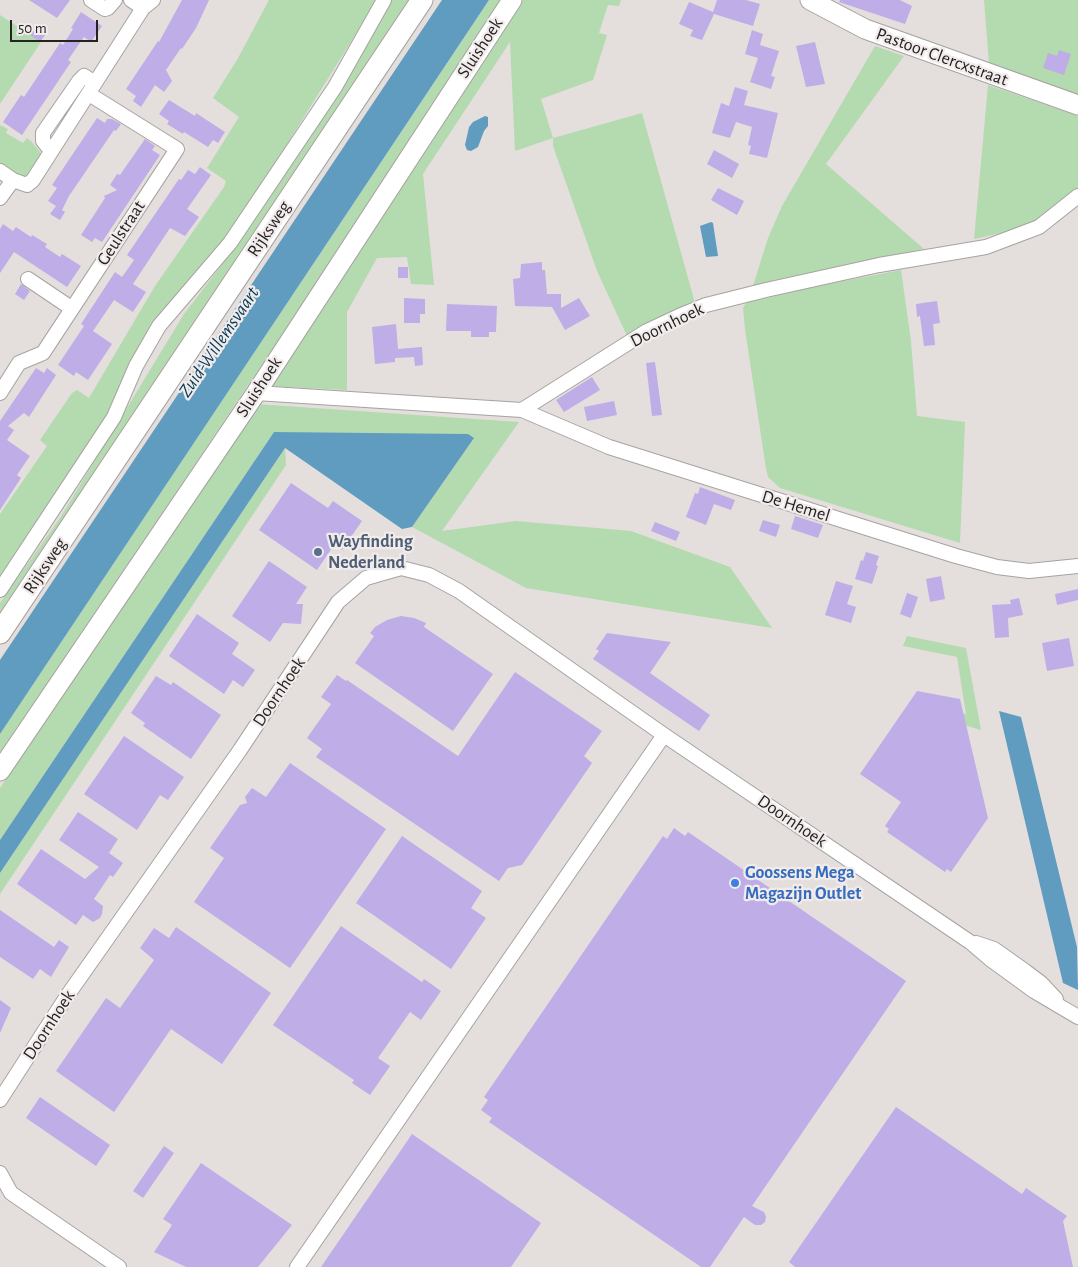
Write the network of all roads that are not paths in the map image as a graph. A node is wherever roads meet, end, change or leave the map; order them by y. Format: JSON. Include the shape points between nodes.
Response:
{"nodes":[{"id":1,"x":91,"y":0,"type":"edge"},
{"id":2,"x":115,"y":0,"type":"edge"},
{"id":3,"x":131,"y":0,"type":"edge"},
{"id":4,"x":384,"y":0,"type":"edge"},
{"id":5,"x":422,"y":0,"type":"edge"},
{"id":6,"x":512,"y":0,"type":"edge"},
{"id":7,"x":810,"y":0,"type":"edge"},
{"id":8,"x":148,"y":4,"type":"edge"},
{"id":9,"x":92,"y":88,"type":"junction"},
{"id":10,"x":1078,"y":105,"type":"edge"},
{"id":11,"x":0,"y":171,"type":"edge"},
{"id":12,"x":13,"y":180,"type":"junction"},
{"id":13,"x":1078,"y":196,"type":"edge"},
{"id":14,"x":0,"y":198,"type":"edge"},
{"id":15,"x":28,"y":279,"type":"dead end"},
{"id":16,"x":72,"y":308,"type":"junction"},
{"id":17,"x":0,"y":393,"type":"edge"},
{"id":18,"x":256,"y":394,"type":"junction"},
{"id":19,"x":522,"y":410,"type":"junction"},
{"id":20,"x":1078,"y":566,"type":"edge"},
{"id":21,"x":0,"y":590,"type":"edge"},
{"id":22,"x":0,"y":633,"type":"edge"},
{"id":23,"x":664,"y":735,"type":"junction"},
{"id":24,"x":0,"y":771,"type":"edge"},
{"id":25,"x":1078,"y":1017,"type":"edge"},
{"id":26,"x":0,"y":1100,"type":"edge"},
{"id":27,"x":0,"y":1173,"type":"edge"},
{"id":28,"x":119,"y":1267,"type":"edge"},
{"id":29,"x":297,"y":1267,"type":"edge"}],
"edges":[{"from":1,"to":2,"type":"street","via":[[104,9]]},
{"from":3,"to":8,"type":"street"},
{"from":4,"to":21,"type":"street","name":"Rijksweg","via":[[335,88],[230,243],[159,326],[136,366],[114,417]]},
{"from":5,"to":22,"type":"main road","name":"Rijksweg"},
{"from":6,"to":18,"type":"street","name":"Sluishoek"},
{"from":7,"to":10,"type":"street","name":"Pastoor Clercxstraat","via":[[865,29]]},
{"from":8,"to":9,"type":"street"},
{"from":9,"to":12,"type":"street","via":[[84,76],[43,133],[51,151],[33,180],[27,185]]},
{"from":9,"to":16,"type":"street","name":"Geulstraat","via":[[177,149]]},
{"from":11,"to":12,"type":"street"},
{"from":12,"to":14,"type":"street"},
{"from":13,"to":19,"type":"street","name":"Doornhoek","via":[[1039,227],[986,247],[879,265],[775,288],[678,316],[647,331]]},
{"from":15,"to":16,"type":"street"},
{"from":16,"to":17,"type":"street","name":"Geulstraat","via":[[42,353],[19,363]]},
{"from":18,"to":19,"type":"street"},
{"from":18,"to":24,"type":"street","name":"Sluishoek"},
{"from":19,"to":20,"type":"street","name":"De Hemel","via":[[609,447],[956,556],[997,567],[1029,571]]},
{"from":23,"to":25,"type":"street","name":"Doornhoek","via":[[970,942],[1034,991]]},
{"from":23,"to":26,"type":"street","name":"Doornhoek","via":[[459,591],[429,575],[401,568],[366,578],[338,602],[240,750],[67,996]]},
{"from":23,"to":29,"type":"street"},
{"from":27,"to":28,"type":"street","via":[[11,1193]]}]}
